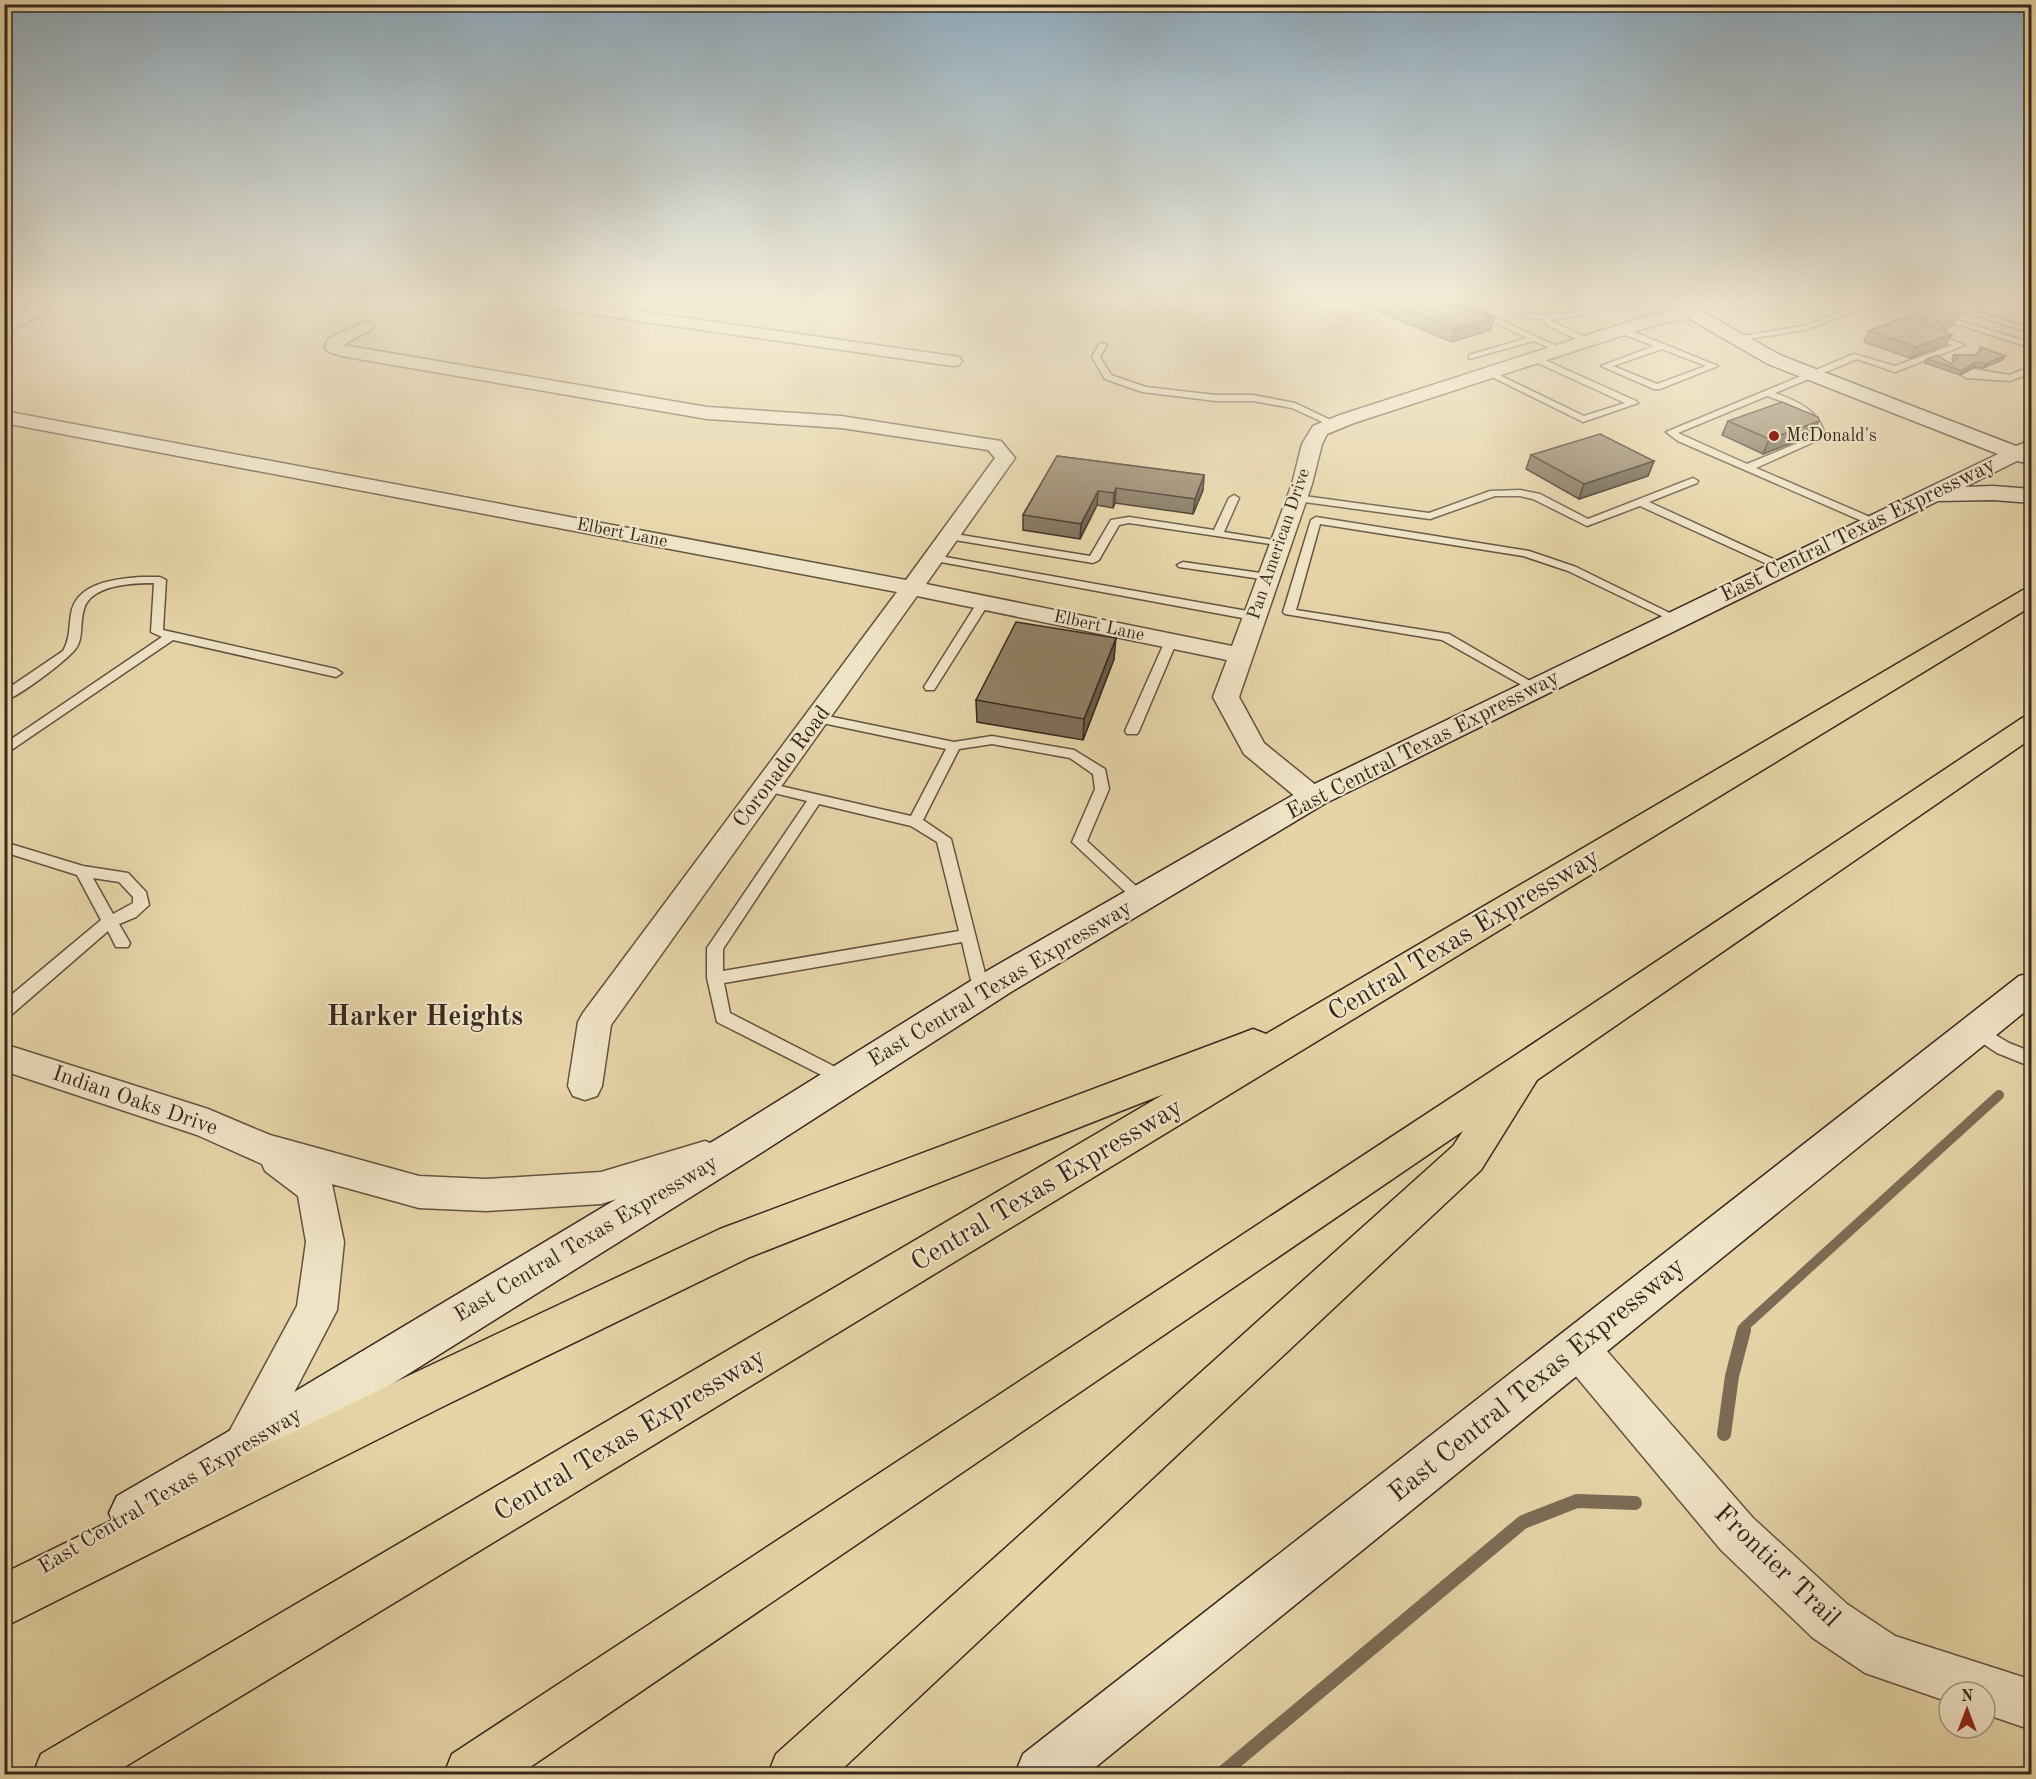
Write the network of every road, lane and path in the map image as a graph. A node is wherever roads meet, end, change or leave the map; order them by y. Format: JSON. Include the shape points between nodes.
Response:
{"nodes":[{"id":1,"x":524,"y":382,"type":"edge"},
{"id":2,"x":1122,"y":382,"type":"edge"},
{"id":3,"x":1461,"y":382,"type":"edge"},
{"id":4,"x":1507,"y":382,"type":"edge"},
{"id":5,"x":1595,"y":382,"type":"edge"},
{"id":6,"x":1645,"y":382,"type":"edge"},
{"id":7,"x":1671,"y":382,"type":"edge"},
{"id":8,"x":1795,"y":382,"type":"edge"},
{"id":9,"x":1831,"y":382,"type":"edge"},
{"id":10,"x":1768,"y":393,"type":"junction"},
{"id":11,"x":4,"y":417,"type":"edge"},
{"id":12,"x":1334,"y":424,"type":"junction"},
{"id":13,"x":2026,"y":453,"type":"edge"},
{"id":14,"x":1746,"y":468,"type":"junction"},
{"id":15,"x":1693,"y":481,"type":"dead end"},
{"id":16,"x":1929,"y":495,"type":"junction"},
{"id":17,"x":2031,"y":496,"type":"edge"},
{"id":18,"x":1233,"y":498,"type":"dead end"},
{"id":19,"x":1297,"y":498,"type":"junction"},
{"id":20,"x":1640,"y":502,"type":"junction"},
{"id":21,"x":1873,"y":522,"type":"junction"},
{"id":22,"x":1218,"y":534,"type":"junction"},
{"id":23,"x":950,"y":536,"type":"junction"},
{"id":24,"x":1280,"y":544,"type":"junction"},
{"id":25,"x":934,"y":558,"type":"junction"},
{"id":26,"x":1183,"y":565,"type":"dead end"},
{"id":27,"x":1782,"y":567,"type":"junction"},
{"id":28,"x":1268,"y":578,"type":"junction"},
{"id":29,"x":912,"y":588,"type":"junction"},
{"id":30,"x":2031,"y":595,"type":"edge"},
{"id":31,"x":983,"y":603,"type":"junction"},
{"id":32,"x":1254,"y":616,"type":"junction"},
{"id":33,"x":1676,"y":619,"type":"junction"},
{"id":34,"x":171,"y":636,"type":"junction"},
{"id":35,"x":1171,"y":641,"type":"junction"},
{"id":36,"x":1239,"y":655,"type":"junction"},
{"id":37,"x":336,"y":673,"type":"dead end"},
{"id":38,"x":930,"y":687,"type":"dead end"},
{"id":39,"x":1536,"y":688,"type":"junction"},
{"id":40,"x":4,"y":697,"type":"edge"},
{"id":41,"x":819,"y":718,"type":"junction"},
{"id":42,"x":2031,"y":724,"type":"edge"},
{"id":43,"x":1132,"y":731,"type":"dead end"},
{"id":44,"x":954,"y":746,"type":"junction"},
{"id":45,"x":4,"y":751,"type":"edge"},
{"id":46,"x":767,"y":787,"type":"junction"},
{"id":47,"x":1313,"y":797,"type":"junction"},
{"id":48,"x":816,"y":798,"type":"junction"},
{"id":49,"x":915,"y":822,"type":"junction"},
{"id":50,"x":4,"y":847,"type":"edge"},
{"id":51,"x":82,"y":871,"type":"junction"},
{"id":52,"x":1141,"y":898,"type":"junction"},
{"id":53,"x":110,"y":921,"type":"junction"},
{"id":54,"x":967,"y":935,"type":"junction"},
{"id":55,"x":122,"y":943,"type":"dead end"},
{"id":56,"x":715,"y":978,"type":"junction"},
{"id":57,"x":2031,"y":986,"type":"edge"},
{"id":58,"x":982,"y":993,"type":"junction"},
{"id":59,"x":4,"y":1011,"type":"edge"},
{"id":60,"x":1336,"y":1012,"type":"junction"},
{"id":61,"x":1976,"y":1030,"type":"junction"},
{"id":62,"x":4,"y":1057,"type":"edge"},
{"id":63,"x":2031,"y":1060,"type":"edge"},
{"id":64,"x":1526,"y":1068,"type":"junction"},
{"id":65,"x":844,"y":1080,"type":"junction"},
{"id":66,"x":585,"y":1086,"type":"dead end"},
{"id":67,"x":739,"y":1146,"type":"junction"},
{"id":68,"x":263,"y":1149,"type":"junction"},
{"id":69,"x":1578,"y":1348,"type":"junction"},
{"id":70,"x":241,"y":1451,"type":"junction"},
{"id":71,"x":4,"y":1589,"type":"edge"},
{"id":72,"x":4,"y":1601,"type":"edge"},
{"id":73,"x":2031,"y":1705,"type":"edge"},
{"id":74,"x":62,"y":1774,"type":"edge"},
{"id":75,"x":472,"y":1774,"type":"edge"},
{"id":76,"x":796,"y":1774,"type":"edge"},
{"id":77,"x":1042,"y":1774,"type":"edge"}],
"edges":[{"from":1,"to":23,"type":"street","name":"Coronado Road","via":[[707,413],[841,422],[994,445],[1005,458]]},
{"from":2,"to":12,"type":"lane","via":[[1145,390],[1253,398],[1295,406]]},
{"from":3,"to":12,"type":"street","name":"Pan American Drive"},
{"from":4,"to":5,"type":"lane","via":[[1583,418],[1633,403]]},
{"from":6,"to":7,"type":"lane","via":[[1657,387]]},
{"from":8,"to":10,"type":"lane"},
{"from":9,"to":13,"type":"main road"},
{"from":10,"to":14,"type":"lane","via":[[1804,409],[1821,431],[1821,437]]},
{"from":10,"to":14,"type":"lane","via":[[1671,432]]},
{"from":11,"to":29,"type":"street","name":"Elbert Lane"},
{"from":12,"to":19,"type":"street","name":"Pan American Drive","via":[[1320,430],[1312,444]]},
{"from":13,"to":16,"type":"main road","name":"East Central Texas Expressway"},
{"from":14,"to":21,"type":"lane"},
{"from":15,"to":20,"type":"lane"},
{"from":16,"to":17,"type":"main road"},
{"from":16,"to":21,"type":"main road","name":"East Central Texas Expressway"},
{"from":18,"to":22,"type":"lane"},
{"from":19,"to":20,"type":"lane","via":[[1430,516],[1494,493],[1520,493],[1536,496],[1587,523]]},
{"from":19,"to":24,"type":"street","name":"Pan American Drive"},
{"from":20,"to":27,"type":"lane"},
{"from":21,"to":27,"type":"main road","name":"East Central Texas Expressway"},
{"from":22,"to":23,"type":"lane","via":[[1129,520],[1115,522],[1093,560]]},
{"from":22,"to":24,"type":"lane"},
{"from":23,"to":25,"type":"street","name":"Coronado Road"},
{"from":24,"to":28,"type":"street","name":"Pan American Drive"},
{"from":25,"to":29,"type":"street","name":"Coronado Road"},
{"from":25,"to":32,"type":"lane"},
{"from":26,"to":28,"type":"lane"},
{"from":27,"to":33,"type":"main road","name":"East Central Texas Expressway"},
{"from":28,"to":32,"type":"street","name":"Pan American Drive"},
{"from":29,"to":31,"type":"street","name":"Elbert Lane"},
{"from":29,"to":41,"type":"street","name":"Coronado Road"},
{"from":30,"to":60,"type":"highway","name":"Central Texas Expressway"},
{"from":31,"to":35,"type":"street","name":"Elbert Lane"},
{"from":31,"to":38,"type":"lane"},
{"from":32,"to":36,"type":"street","name":"Pan American Drive"},
{"from":33,"to":39,"type":"main road","name":"East Central Texas Expressway"},
{"from":33,"to":39,"type":"lane","via":[[1572,570],[1525,553],[1316,520],[1289,612],[1445,637]]},
{"from":34,"to":37,"type":"lane"},
{"from":34,"to":40,"type":"lane","via":[[157,632],[160,580],[99,588],[79,604],[75,644],[68,653]]},
{"from":34,"to":45,"type":"lane"},
{"from":35,"to":36,"type":"street","name":"Elbert Lane"},
{"from":35,"to":43,"type":"lane"},
{"from":36,"to":47,"type":"street","name":"Pan American Drive","via":[[1226,697],[1252,748]]},
{"from":39,"to":47,"type":"main road","name":"East Central Texas Expressway"},
{"from":41,"to":44,"type":"lane"},
{"from":41,"to":46,"type":"street","name":"Coronado Road"},
{"from":42,"to":64,"type":"highway"},
{"from":44,"to":49,"type":"lane"},
{"from":44,"to":52,"type":"lane","via":[[992,740],[1074,754],[1100,772],[1102,789],[1079,842]]},
{"from":46,"to":48,"type":"lane"},
{"from":46,"to":66,"type":"street","name":"Coronado Road","via":[[595,1022]]},
{"from":47,"to":52,"type":"main road","name":"East Central Texas Expressway"},
{"from":48,"to":49,"type":"lane"},
{"from":48,"to":56,"type":"lane","via":[[715,948]]},
{"from":49,"to":54,"type":"lane","via":[[944,839]]},
{"from":50,"to":51,"type":"lane"},
{"from":51,"to":53,"type":"lane"},
{"from":51,"to":53,"type":"lane","via":[[123,877],[141,896],[141,905]]},
{"from":52,"to":58,"type":"main road","name":"East Central Texas Expressway"},
{"from":53,"to":55,"type":"lane"},
{"from":53,"to":59,"type":"lane"},
{"from":54,"to":56,"type":"lane"},
{"from":54,"to":58,"type":"lane"},
{"from":56,"to":65,"type":"lane","via":[[723,1017]]},
{"from":57,"to":61,"type":"main road","name":"East Central Texas Expressway"},
{"from":58,"to":65,"type":"main road","name":"East Central Texas Expressway"},
{"from":60,"to":72,"type":"highway","via":[[735,1243],[428,1390]]},
{"from":60,"to":74,"type":"highway","name":"Central Texas Expressway"},
{"from":61,"to":63,"type":"lane"},
{"from":61,"to":69,"type":"main road","name":"East Central Texas Expressway"},
{"from":62,"to":68,"type":"street","name":"Indian Oaks Drive","via":[[208,1124]]},
{"from":64,"to":75,"type":"highway"},
{"from":64,"to":76,"type":"highway","via":[[1467,1158]]},
{"from":65,"to":67,"type":"main road","name":"East Central Texas Expressway"},
{"from":67,"to":68,"type":"street","via":[[601,1188],[486,1196],[419,1192]]},
{"from":67,"to":70,"type":"main road","name":"East Central Texas Expressway"},
{"from":68,"to":70,"type":"street","via":[[315,1188],[325,1242],[317,1310]]},
{"from":69,"to":73,"type":"street","name":"Frontier Trail","via":[[1737,1534],[1830,1621],[1882,1656]]},
{"from":69,"to":77,"type":"main road","name":"East Central Texas Expressway"},
{"from":70,"to":71,"type":"main road","name":"East Central Texas Expressway"}]}
